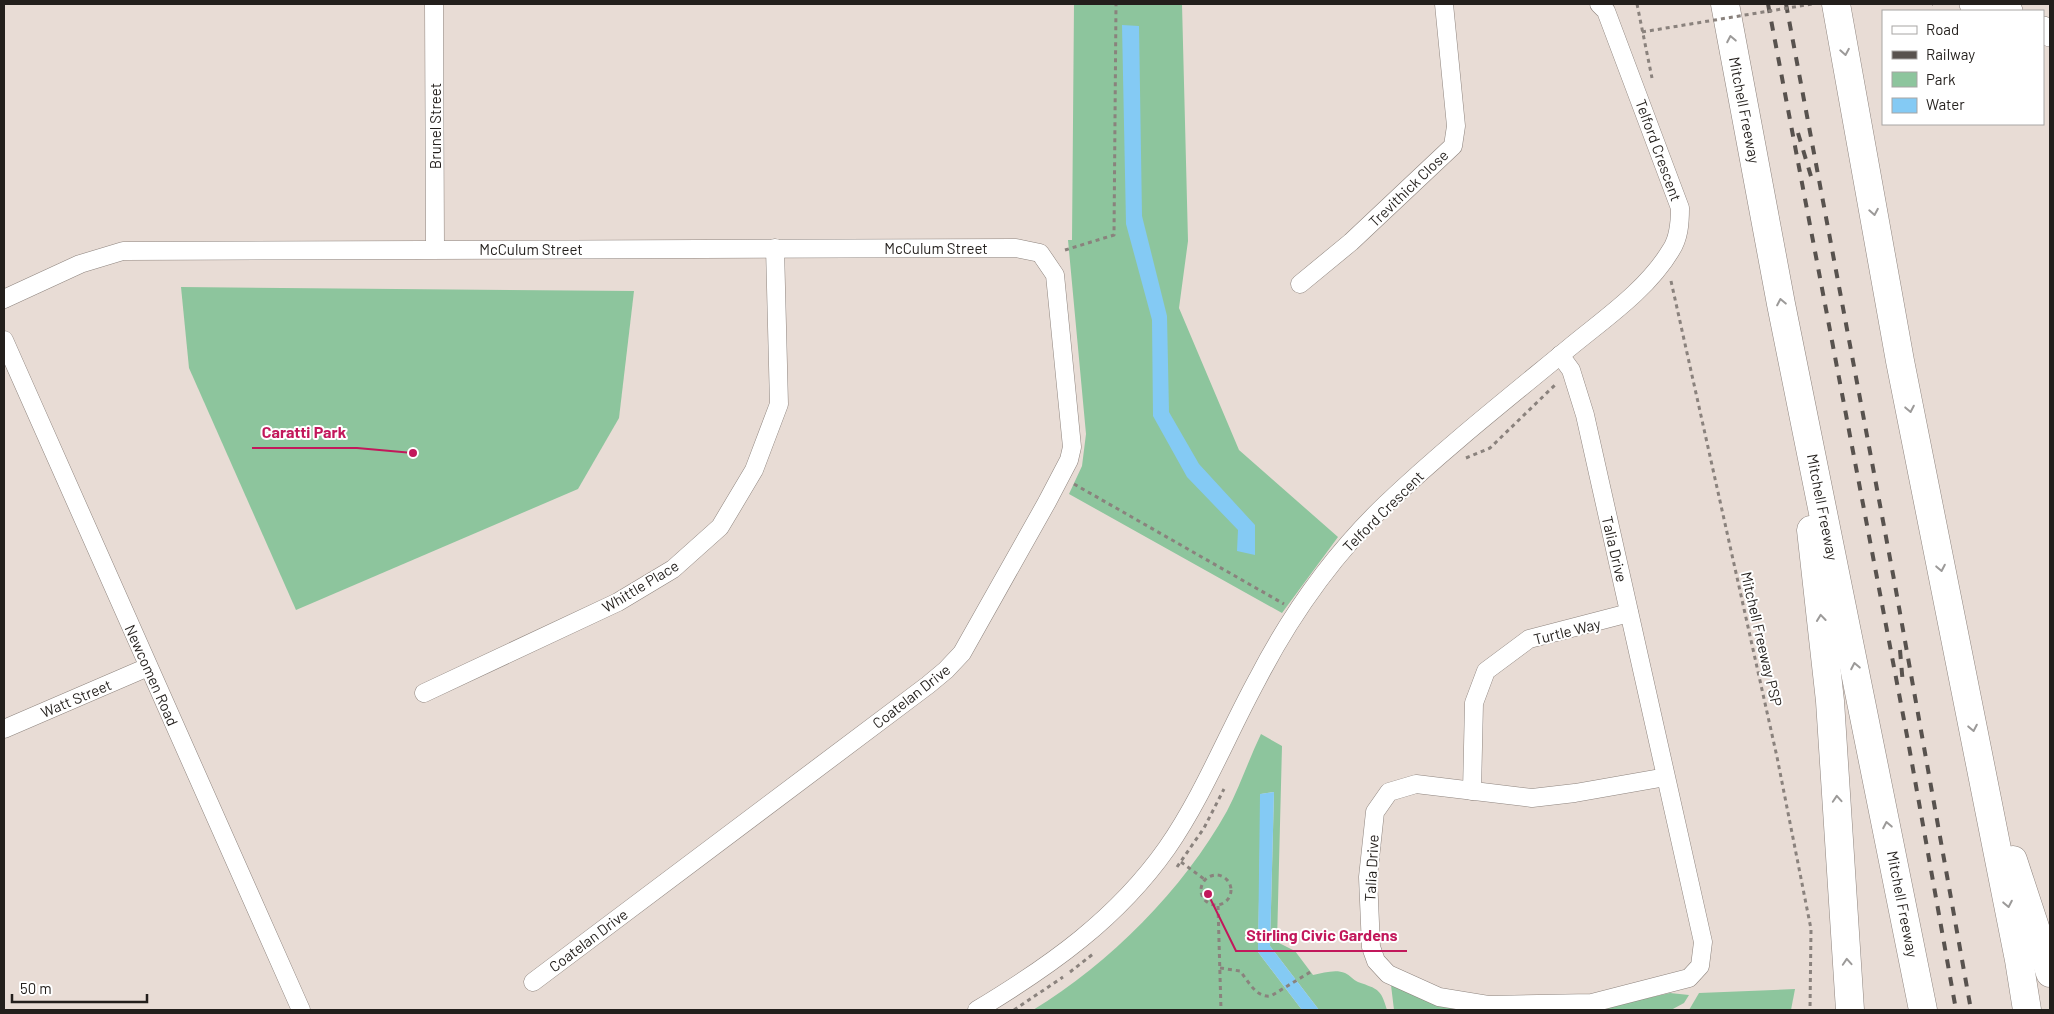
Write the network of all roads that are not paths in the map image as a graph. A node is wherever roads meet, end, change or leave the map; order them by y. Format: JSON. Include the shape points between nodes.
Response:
{"nodes":[{"id":1,"x":434,"y":4,"type":"edge"},
{"id":2,"x":1444,"y":4,"type":"edge"},
{"id":3,"x":1598,"y":4,"type":"edge"},
{"id":4,"x":1724,"y":4,"type":"edge"},
{"id":5,"x":1836,"y":4,"type":"edge"},
{"id":6,"x":1997,"y":4,"type":"edge"},
{"id":7,"x":2008,"y":10,"type":"edge"},
{"id":8,"x":775,"y":248,"type":"junction"},
{"id":9,"x":436,"y":249,"type":"junction"},
{"id":10,"x":1055,"y":275,"type":"joint"},
{"id":11,"x":1300,"y":284,"type":"dead end"},
{"id":12,"x":4,"y":298,"type":"edge"},
{"id":13,"x":4,"y":340,"type":"edge"},
{"id":14,"x":1791,"y":350,"type":"junction"},
{"id":15,"x":1560,"y":355,"type":"junction"},
{"id":16,"x":1629,"y":613,"type":"junction"},
{"id":17,"x":148,"y":667,"type":"junction"},
{"id":18,"x":424,"y":693,"type":"dead end"},
{"id":19,"x":4,"y":729,"type":"edge"},
{"id":20,"x":1981,"y":769,"type":"junction"},
{"id":21,"x":1666,"y":777,"type":"junction"},
{"id":22,"x":1472,"y":791,"type":"junction"},
{"id":23,"x":2050,"y":973,"type":"edge"},
{"id":24,"x":533,"y":982,"type":"dead end"},
{"id":25,"x":301,"y":1010,"type":"edge"},
{"id":26,"x":977,"y":1010,"type":"edge"},
{"id":27,"x":1850,"y":1010,"type":"edge"},
{"id":28,"x":1923,"y":1010,"type":"edge"},
{"id":29,"x":2026,"y":1010,"type":"edge"}],
"edges":[{"from":1,"to":9,"type":"street","name":"Brunel Street"},
{"from":2,"to":11,"type":"street","name":"Trevithick Close","via":[[1456,126],[1453,146],[1351,242]]},
{"from":3,"to":15,"type":"street","name":"Telford Crescent","via":[[1606,11],[1672,183],[1680,208],[1680,226],[1673,248],[1658,269],[1613,312]]},
{"from":14,"to":4,"type":"highway","name":"Mitchell Freeway","one_way":true},
{"from":5,"to":20,"type":"highway","one_way":true,"via":[[1900,361]]},
{"from":6,"to":7,"type":"main road"},
{"from":8,"to":9,"type":"street","name":"McCulum Street"},
{"from":8,"to":10,"type":"street","name":"McCulum Street","via":[[1016,248],[1040,253]]},
{"from":8,"to":18,"type":"street","name":"Whittle Place","via":[[779,404],[754,470],[720,527],[673,569],[618,602]]},
{"from":9,"to":12,"type":"street","name":"McCulum Street","via":[[123,251],[80,264]]},
{"from":10,"to":24,"type":"street","name":"Coatelan Drive","via":[[1072,434],[1069,460],[962,653],[946,670]]},
{"from":13,"to":17,"type":"street","name":"Newcomen Road"},
{"from":27,"to":14,"type":"highway","one_way":true,"via":[[1830,701]]},
{"from":28,"to":14,"type":"highway","name":"Mitchell Freeway","one_way":true},
{"from":15,"to":16,"type":"street","name":"Talia Drive","via":[[1571,370],[1584,415]]},
{"from":15,"to":26,"type":"street","name":"Telford Crescent","via":[[1447,448],[1347,545],[1298,612],[1257,679],[1187,817],[1166,850],[1123,901],[1077,945],[1028,980]]},
{"from":16,"to":21,"type":"street","name":"Talia Drive"},
{"from":16,"to":22,"type":"street","name":"Turtle Way","via":[[1528,639],[1486,671],[1474,703]]},
{"from":17,"to":19,"type":"street","name":"Watt Street"},
{"from":17,"to":25,"type":"street","name":"Newcomen Road"},
{"from":20,"to":23,"type":"highway"},
{"from":20,"to":29,"type":"highway","one_way":true},
{"from":21,"to":22,"type":"street","name":"Talia Drive","via":[[1532,798]]},
{"from":21,"to":22,"type":"street","name":"Talia Drive","via":[[1703,942],[1700,966],[1689,978],[1592,1002],[1488,1005],[1439,997],[1388,974],[1376,961],[1371,946],[1368,877],[1376,812],[1389,792],[1416,784]]}]}
